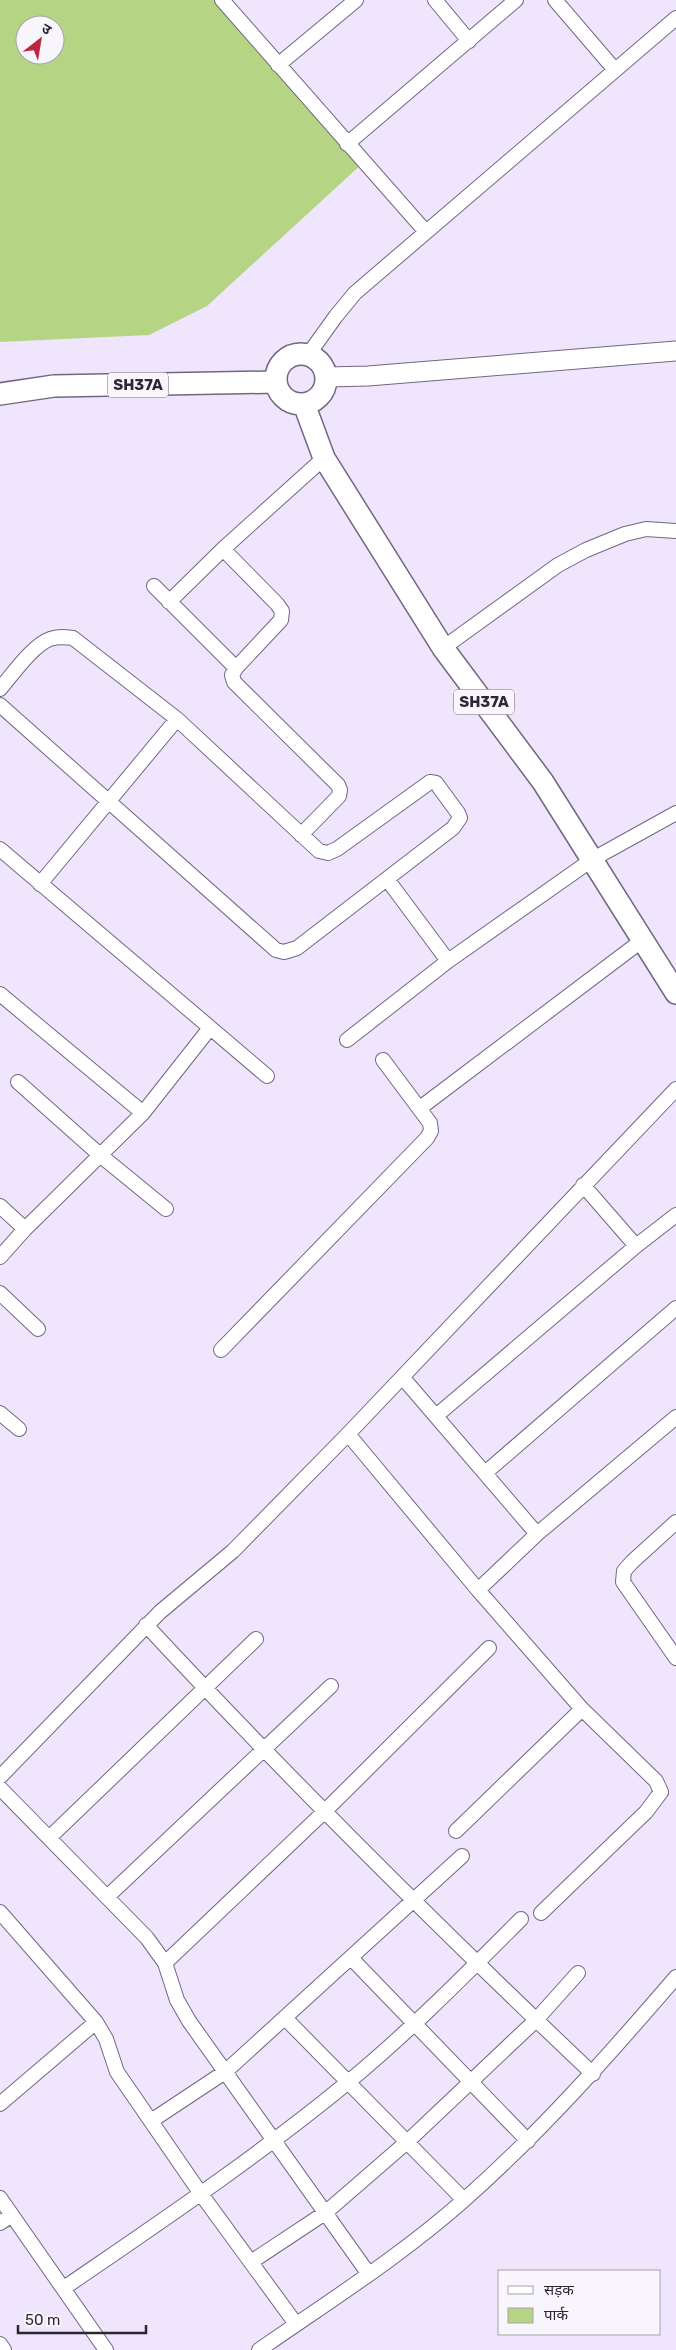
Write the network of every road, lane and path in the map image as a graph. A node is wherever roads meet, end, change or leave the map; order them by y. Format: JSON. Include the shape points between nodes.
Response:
{"nodes":[{"id":1,"x":222,"y":0,"type":"edge"},
{"id":2,"x":356,"y":0,"type":"edge"},
{"id":3,"x":435,"y":0,"type":"edge"},
{"id":4,"x":516,"y":0,"type":"edge"},
{"id":5,"x":555,"y":0,"type":"edge"},
{"id":6,"x":676,"y":18,"type":"edge"},
{"id":7,"x":469,"y":41,"type":"junction"},
{"id":8,"x":278,"y":65,"type":"junction"},
{"id":9,"x":615,"y":70,"type":"junction"},
{"id":10,"x":347,"y":144,"type":"junction"},
{"id":11,"x":426,"y":232,"type":"junction"},
{"id":12,"x":676,"y":351,"type":"edge"},
{"id":13,"x":308,"y":355,"type":"junction"},
{"id":14,"x":326,"y":376,"type":"junction"},
{"id":15,"x":276,"y":382,"type":"junction"},
{"id":16,"x":0,"y":394,"type":"edge"},
{"id":17,"x":304,"y":404,"type":"junction"},
{"id":18,"x":324,"y":458,"type":"junction"},
{"id":19,"x":676,"y":531,"type":"edge"},
{"id":20,"x":222,"y":549,"type":"junction"},
{"id":21,"x":154,"y":586,"type":"dead end"},
{"id":22,"x":169,"y":602,"type":"junction"},
{"id":23,"x":443,"y":648,"type":"junction"},
{"id":24,"x":236,"y":668,"type":"junction"},
{"id":25,"x":0,"y":689,"type":"edge"},
{"id":26,"x":0,"y":705,"type":"edge"},
{"id":27,"x":177,"y":719,"type":"junction"},
{"id":28,"x":108,"y":801,"type":"junction"},
{"id":29,"x":676,"y":813,"type":"edge"},
{"id":30,"x":301,"y":835,"type":"junction"},
{"id":31,"x":0,"y":849,"type":"edge"},
{"id":32,"x":593,"y":859,"type":"junction"},
{"id":33,"x":387,"y":879,"type":"junction"},
{"id":34,"x":40,"y":884,"type":"junction"},
{"id":35,"x":644,"y":939,"type":"junction"},
{"id":36,"x":448,"y":962,"type":"junction"},
{"id":37,"x":676,"y":993,"type":"edge"},
{"id":38,"x":0,"y":994,"type":"edge"},
{"id":39,"x":210,"y":1028,"type":"junction"},
{"id":40,"x":347,"y":1040,"type":"dead end"},
{"id":41,"x":383,"y":1060,"type":"dead end"},
{"id":42,"x":267,"y":1076,"type":"dead end"},
{"id":43,"x":18,"y":1082,"type":"dead end"},
{"id":44,"x":676,"y":1089,"type":"edge"},
{"id":45,"x":420,"y":1108,"type":"junction"},
{"id":46,"x":143,"y":1113,"type":"junction"},
{"id":47,"x":100,"y":1155,"type":"junction"},
{"id":48,"x":583,"y":1186,"type":"junction"},
{"id":49,"x":0,"y":1206,"type":"edge"},
{"id":50,"x":166,"y":1209,"type":"dead end"},
{"id":51,"x":676,"y":1215,"type":"edge"},
{"id":52,"x":25,"y":1229,"type":"junction"},
{"id":53,"x":636,"y":1246,"type":"junction"},
{"id":54,"x":0,"y":1257,"type":"edge"},
{"id":55,"x":0,"y":1293,"type":"edge"},
{"id":56,"x":676,"y":1308,"type":"edge"},
{"id":57,"x":38,"y":1329,"type":"dead end"},
{"id":58,"x":221,"y":1350,"type":"dead end"},
{"id":59,"x":403,"y":1378,"type":"junction"},
{"id":60,"x":0,"y":1413,"type":"edge"},
{"id":61,"x":436,"y":1416,"type":"junction"},
{"id":62,"x":676,"y":1417,"type":"edge"},
{"id":63,"x":19,"y":1429,"type":"dead end"},
{"id":64,"x":348,"y":1434,"type":"junction"},
{"id":65,"x":485,"y":1473,"type":"junction"},
{"id":66,"x":676,"y":1522,"type":"edge"},
{"id":67,"x":537,"y":1534,"type":"junction"},
{"id":68,"x":478,"y":1590,"type":"junction"},
{"id":69,"x":146,"y":1625,"type":"junction"},
{"id":70,"x":256,"y":1639,"type":"dead end"},
{"id":71,"x":489,"y":1648,"type":"dead end"},
{"id":72,"x":676,"y":1658,"type":"edge"},
{"id":73,"x":332,"y":1686,"type":"dead end"},
{"id":74,"x":205,"y":1688,"type":"junction"},
{"id":75,"x":582,"y":1709,"type":"junction"},
{"id":76,"x":264,"y":1749,"type":"junction"},
{"id":77,"x":0,"y":1777,"type":"edge"},
{"id":78,"x":0,"y":1788,"type":"edge"},
{"id":79,"x":325,"y":1811,"type":"junction"},
{"id":80,"x":456,"y":1831,"type":"dead end"},
{"id":81,"x":48,"y":1838,"type":"junction"},
{"id":82,"x":462,"y":1856,"type":"dead end"},
{"id":83,"x":107,"y":1897,"type":"junction"},
{"id":84,"x":415,"y":1900,"type":"junction"},
{"id":85,"x":0,"y":1912,"type":"edge"},
{"id":86,"x":540,"y":1913,"type":"dead end"},
{"id":87,"x":521,"y":1919,"type":"dead end"},
{"id":88,"x":351,"y":1958,"type":"junction"},
{"id":89,"x":165,"y":1963,"type":"junction"},
{"id":90,"x":476,"y":1964,"type":"junction"},
{"id":91,"x":578,"y":1973,"type":"dead end"},
{"id":92,"x":676,"y":1977,"type":"edge"},
{"id":93,"x":285,"y":2018,"type":"junction"},
{"id":94,"x":536,"y":2020,"type":"junction"},
{"id":95,"x":96,"y":2022,"type":"junction"},
{"id":96,"x":414,"y":2023,"type":"junction"},
{"id":97,"x":225,"y":2072,"type":"junction"},
{"id":98,"x":593,"y":2074,"type":"junction"},
{"id":99,"x":348,"y":2082,"type":"junction"},
{"id":100,"x":472,"y":2082,"type":"junction"},
{"id":101,"x":0,"y":2104,"type":"edge"},
{"id":102,"x":151,"y":2121,"type":"junction"},
{"id":103,"x":274,"y":2141,"type":"junction"},
{"id":104,"x":528,"y":2141,"type":"junction"},
{"id":105,"x":407,"y":2142,"type":"junction"},
{"id":106,"x":201,"y":2194,"type":"junction"},
{"id":107,"x":0,"y":2198,"type":"edge"},
{"id":108,"x":464,"y":2200,"type":"junction"},
{"id":109,"x":325,"y":2213,"type":"junction"},
{"id":110,"x":12,"y":2215,"type":"junction"},
{"id":111,"x":0,"y":2223,"type":"edge"},
{"id":112,"x":251,"y":2262,"type":"junction"},
{"id":113,"x":368,"y":2273,"type":"junction"},
{"id":114,"x":64,"y":2288,"type":"junction"},
{"id":115,"x":296,"y":2324,"type":"junction"},
{"id":116,"x":0,"y":2344,"type":"edge"},
{"id":117,"x":4,"y":2350,"type":"edge"},
{"id":118,"x":106,"y":2350,"type":"edge"},
{"id":119,"x":259,"y":2350,"type":"edge"}],
"edges":[{"from":1,"to":8,"type":"street"},
{"from":2,"to":8,"type":"street"},
{"from":3,"to":7,"type":"street"},
{"from":4,"to":7,"type":"street"},
{"from":5,"to":9,"type":"street"},
{"from":6,"to":9,"type":"street"},
{"from":7,"to":10,"type":"street"},
{"from":8,"to":10,"type":"street"},
{"from":9,"to":11,"type":"street"},
{"from":10,"to":11,"type":"street"},
{"from":11,"to":13,"type":"street","via":[[355,293]]},
{"from":12,"to":14,"type":"main road","via":[[368,376]]},
{"from":13,"to":14,"type":"main road","via":[[324,367]]},
{"from":13,"to":15,"type":"main road","via":[[289,357],[277,372]]},
{"from":14,"to":17,"type":"main road","via":[[326,386],[321,395]]},
{"from":15,"to":16,"type":"main road","number":"SH37A","via":[[54,386]]},
{"from":15,"to":17,"type":"main road","via":[[286,399]]},
{"from":17,"to":18,"type":"main road","number":"SH37A"},
{"from":18,"to":20,"type":"street"},
{"from":18,"to":23,"type":"main road","number":"SH37A"},
{"from":19,"to":23,"type":"street","via":[[646,529],[586,550],[558,565]]},
{"from":20,"to":22,"type":"street"},
{"from":20,"to":24,"type":"street","via":[[282,611],[281,620]]},
{"from":21,"to":22,"type":"street"},
{"from":22,"to":24,"type":"street"},
{"from":23,"to":32,"type":"main road","number":"SH37A","via":[[543,782]]},
{"from":24,"to":30,"type":"street","via":[[232,675],[234,682],[340,790],[339,796]]},
{"from":25,"to":27,"type":"street","via":[[48,639],[60,636],[73,638]]},
{"from":26,"to":28,"type":"street"},
{"from":27,"to":28,"type":"street"},
{"from":27,"to":30,"type":"street"},
{"from":28,"to":33,"type":"street","via":[[276,950],[284,952],[297,948]]},
{"from":28,"to":34,"type":"street"},
{"from":29,"to":32,"type":"street"},
{"from":30,"to":33,"type":"street","via":[[328,853],[425,784],[436,783],[458,812],[458,823]]},
{"from":31,"to":34,"type":"street"},
{"from":32,"to":35,"type":"main road","number":"SH37A"},
{"from":32,"to":36,"type":"street"},
{"from":33,"to":36,"type":"street"},
{"from":34,"to":39,"type":"street"},
{"from":35,"to":37,"type":"main road","number":"SH37A"},
{"from":35,"to":45,"type":"street"},
{"from":36,"to":40,"type":"street"},
{"from":38,"to":46,"type":"street"},
{"from":39,"to":42,"type":"street"},
{"from":39,"to":46,"type":"street"},
{"from":41,"to":45,"type":"street"},
{"from":43,"to":47,"type":"street"},
{"from":44,"to":48,"type":"street"},
{"from":45,"to":58,"type":"street","via":[[430,1123],[431,1131],[427,1138]]},
{"from":46,"to":47,"type":"street"},
{"from":47,"to":50,"type":"street"},
{"from":47,"to":52,"type":"street"},
{"from":48,"to":53,"type":"street"},
{"from":48,"to":59,"type":"street"},
{"from":49,"to":52,"type":"street"},
{"from":51,"to":53,"type":"street"},
{"from":52,"to":54,"type":"street"},
{"from":53,"to":61,"type":"street"},
{"from":55,"to":57,"type":"street"},
{"from":56,"to":65,"type":"street"},
{"from":59,"to":61,"type":"street"},
{"from":59,"to":64,"type":"street"},
{"from":60,"to":63,"type":"street"},
{"from":61,"to":65,"type":"street"},
{"from":62,"to":67,"type":"street"},
{"from":64,"to":68,"type":"street"},
{"from":64,"to":69,"type":"street","via":[[233,1551]]},
{"from":65,"to":67,"type":"street"},
{"from":66,"to":72,"type":"street","via":[[632,1562],[624,1571],[622,1582]]},
{"from":67,"to":68,"type":"street"},
{"from":68,"to":75,"type":"street"},
{"from":69,"to":74,"type":"street"},
{"from":69,"to":77,"type":"street"},
{"from":70,"to":74,"type":"street"},
{"from":71,"to":79,"type":"street"},
{"from":73,"to":76,"type":"street"},
{"from":74,"to":76,"type":"street"},
{"from":74,"to":81,"type":"street"},
{"from":75,"to":80,"type":"street"},
{"from":75,"to":86,"type":"street","via":[[656,1781],[660,1792],[646,1812]]},
{"from":76,"to":79,"type":"street"},
{"from":76,"to":83,"type":"street"},
{"from":78,"to":81,"type":"street"},
{"from":79,"to":84,"type":"street"},
{"from":79,"to":89,"type":"street"},
{"from":81,"to":83,"type":"street"},
{"from":82,"to":84,"type":"street"},
{"from":83,"to":89,"type":"street","via":[[147,1938]]},
{"from":84,"to":88,"type":"street"},
{"from":84,"to":90,"type":"street"},
{"from":85,"to":95,"type":"street"},
{"from":87,"to":90,"type":"street"},
{"from":88,"to":93,"type":"street"},
{"from":88,"to":96,"type":"street"},
{"from":89,"to":97,"type":"street","via":[[177,2000]]},
{"from":90,"to":94,"type":"street"},
{"from":90,"to":96,"type":"street"},
{"from":91,"to":94,"type":"street"},
{"from":92,"to":98,"type":"street"},
{"from":93,"to":97,"type":"street"},
{"from":93,"to":99,"type":"street"},
{"from":94,"to":98,"type":"street"},
{"from":94,"to":100,"type":"street"},
{"from":95,"to":101,"type":"street"},
{"from":95,"to":102,"type":"street","via":[[106,2038],[118,2072]]},
{"from":96,"to":99,"type":"street"},
{"from":96,"to":100,"type":"street"},
{"from":97,"to":102,"type":"street"},
{"from":97,"to":103,"type":"street"},
{"from":98,"to":104,"type":"street"},
{"from":99,"to":103,"type":"street"},
{"from":99,"to":105,"type":"street"},
{"from":100,"to":104,"type":"street"},
{"from":100,"to":105,"type":"street"},
{"from":102,"to":106,"type":"street"},
{"from":103,"to":106,"type":"street"},
{"from":103,"to":109,"type":"street"},
{"from":104,"to":108,"type":"street"},
{"from":105,"to":108,"type":"street"},
{"from":105,"to":109,"type":"street"},
{"from":106,"to":112,"type":"street"},
{"from":106,"to":114,"type":"street"},
{"from":107,"to":110,"type":"street"},
{"from":108,"to":113,"type":"street"},
{"from":109,"to":112,"type":"street"},
{"from":109,"to":113,"type":"street"},
{"from":110,"to":111,"type":"street"},
{"from":110,"to":114,"type":"street"},
{"from":112,"to":115,"type":"street"},
{"from":113,"to":115,"type":"street"},
{"from":114,"to":118,"type":"street"},
{"from":115,"to":119,"type":"street"},
{"from":116,"to":117,"type":"street"}]}
